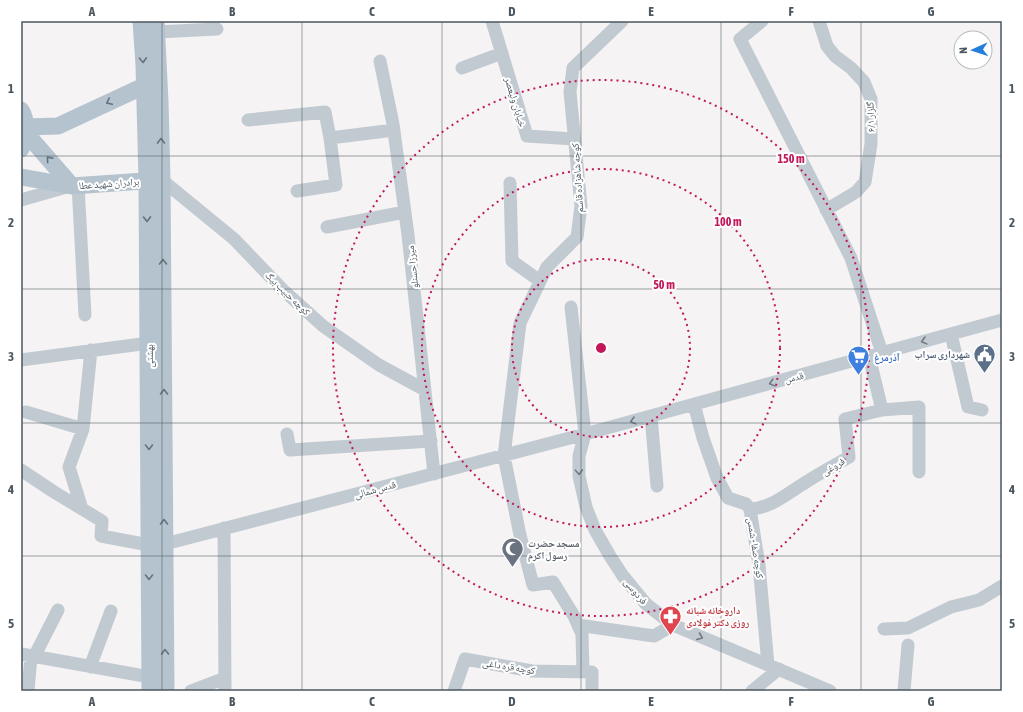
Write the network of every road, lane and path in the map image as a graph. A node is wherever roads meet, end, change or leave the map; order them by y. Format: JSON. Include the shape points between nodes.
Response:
{"nodes":[{"id":1,"x":141,"y":21,"type":"edge"},
{"id":2,"x":492,"y":21,"type":"edge"},
{"id":3,"x":622,"y":21,"type":"edge"},
{"id":4,"x":762,"y":21,"type":"edge"},
{"id":5,"x":819,"y":21,"type":"edge"},
{"id":6,"x":156,"y":27,"type":"edge"},
{"id":7,"x":217,"y":29,"type":"dead end"},
{"id":8,"x":502,"y":53,"type":"junction"},
{"id":9,"x":380,"y":61,"type":"dead end"},
{"id":10,"x":462,"y":68,"type":"dead end"},
{"id":11,"x":152,"y":85,"type":"junction"},
{"id":12,"x":21,"y":110,"type":"edge"},
{"id":13,"x":248,"y":120,"type":"dead end"},
{"id":14,"x":26,"y":130,"type":"junction"},
{"id":15,"x":394,"y":130,"type":"junction"},
{"id":16,"x":330,"y":138,"type":"junction"},
{"id":17,"x":574,"y":139,"type":"junction"},
{"id":18,"x":21,"y":149,"type":"edge"},
{"id":19,"x":21,"y":176,"type":"edge"},
{"id":20,"x":155,"y":180,"type":"junction"},
{"id":21,"x":510,"y":183,"type":"dead end"},
{"id":22,"x":75,"y":186,"type":"junction"},
{"id":23,"x":297,"y":191,"type":"dead end"},
{"id":24,"x":21,"y":200,"type":"edge"},
{"id":25,"x":826,"y":210,"type":"junction"},
{"id":26,"x":405,"y":212,"type":"junction"},
{"id":27,"x":327,"y":227,"type":"dead end"},
{"id":28,"x":540,"y":281,"type":"junction"},
{"id":29,"x":571,"y":307,"type":"dead end"},
{"id":30,"x":85,"y":315,"type":"dead end"},
{"id":31,"x":1002,"y":320,"type":"edge"},
{"id":32,"x":951,"y":334,"type":"junction"},
{"id":33,"x":149,"y":343,"type":"junction"},
{"id":34,"x":91,"y":350,"type":"junction"},
{"id":35,"x":875,"y":355,"type":"junction"},
{"id":36,"x":21,"y":360,"type":"edge"},
{"id":37,"x":425,"y":390,"type":"junction"},
{"id":38,"x":694,"y":404,"type":"junction"},
{"id":39,"x":882,"y":410,"type":"junction"},
{"id":40,"x":982,"y":410,"type":"dead end"},
{"id":41,"x":26,"y":412,"type":"dead end"},
{"id":42,"x":651,"y":416,"type":"junction"},
{"id":43,"x":83,"y":430,"type":"junction"},
{"id":44,"x":286,"y":434,"type":"dead end"},
{"id":45,"x":586,"y":434,"type":"junction"},
{"id":46,"x":431,"y":440,"type":"junction"},
{"id":47,"x":504,"y":456,"type":"junction"},
{"id":48,"x":21,"y":470,"type":"edge"},
{"id":49,"x":919,"y":472,"type":"dead end"},
{"id":50,"x":434,"y":474,"type":"junction"},
{"id":51,"x":657,"y":486,"type":"dead end"},
{"id":52,"x":82,"y":509,"type":"junction"},
{"id":53,"x":750,"y":509,"type":"junction"},
{"id":54,"x":224,"y":528,"type":"junction"},
{"id":55,"x":157,"y":545,"type":"junction"},
{"id":56,"x":1002,"y":586,"type":"edge"},
{"id":57,"x":58,"y":610,"type":"dead end"},
{"id":58,"x":111,"y":611,"type":"dead end"},
{"id":59,"x":578,"y":625,"type":"junction"},
{"id":60,"x":673,"y":625,"type":"junction"},
{"id":61,"x":884,"y":629,"type":"dead end"},
{"id":62,"x":908,"y":645,"type":"dead end"},
{"id":63,"x":29,"y":656,"type":"edge"},
{"id":64,"x":90,"y":667,"type":"junction"},
{"id":65,"x":774,"y":667,"type":"junction"},
{"id":66,"x":583,"y":672,"type":"junction"},
{"id":67,"x":150,"y":684,"type":"edge"},
{"id":68,"x":225,"y":684,"type":"edge"},
{"id":69,"x":28,"y":691,"type":"edge"},
{"id":70,"x":166,"y":691,"type":"edge"},
{"id":71,"x":191,"y":691,"type":"edge"},
{"id":72,"x":454,"y":691,"type":"edge"},
{"id":73,"x":592,"y":691,"type":"edge"},
{"id":74,"x":752,"y":691,"type":"edge"},
{"id":75,"x":830,"y":691,"type":"edge"},
{"id":76,"x":904,"y":691,"type":"edge"}],
"edges":[{"from":1,"to":11,"type":"main road","name":"بهشتی","one_way":true},
{"from":2,"to":8,"type":"street","name":"خیابان ولیعصر"},
{"from":3,"to":17,"type":"street","name":"کوچه شاهزاده قاسم","via":[[574,68],[570,92]]},
{"from":4,"to":25,"type":"street","via":[[740,39]]},
{"from":5,"to":25,"type":"street","name":"گلزار ۶/۱","via":[[827,46],[864,82],[871,99],[871,144],[865,182],[856,192]]},
{"from":6,"to":7,"type":"street"},
{"from":6,"to":11,"type":"main road","name":"بهشتی"},
{"from":8,"to":10,"type":"street"},
{"from":8,"to":17,"type":"street","name":"خیابان ولیعصر","via":[[526,136]]},
{"from":9,"to":15,"type":"street","name":"میرزا حسنلو"},
{"from":11,"to":14,"type":"main road","one_way":true,"via":[[58,126]]},
{"from":11,"to":20,"type":"main road","name":"بهشتی"},
{"from":12,"to":14,"type":"main road"},
{"from":13,"to":16,"type":"street","via":[[325,112]]},
{"from":14,"to":18,"type":"main road"},
{"from":22,"to":14,"type":"main road","one_way":true},
{"from":15,"to":16,"type":"street"},
{"from":15,"to":26,"type":"street","name":"میرزا حسنلو"},
{"from":16,"to":23,"type":"street","via":[[336,185]]},
{"from":17,"to":28,"type":"street","name":"کوچه شاهزاده قاسم","via":[[581,206],[577,237],[546,267]]},
{"from":19,"to":22,"type":"main road","name":"برادران شهید عطا"},
{"from":20,"to":22,"type":"main road","name":"برادران شهید عطا"},
{"from":20,"to":33,"type":"main road","name":"بهشتی","one_way":true},
{"from":20,"to":37,"type":"street","name":"کوچه حبیب بیگ","via":[[234,239],[283,290],[323,326],[379,365]]},
{"from":55,"to":20,"type":"main road","name":"بهشتی","one_way":true},
{"from":21,"to":28,"type":"street","via":[[512,261]]},
{"from":22,"to":24,"type":"street"},
{"from":22,"to":30,"type":"street"},
{"from":25,"to":35,"type":"street","via":[[850,258]]},
{"from":26,"to":27,"type":"street"},
{"from":26,"to":37,"type":"street","name":"میرزا حسنلو"},
{"from":28,"to":47,"type":"street","name":"کوچه شاهزاده قاسم","via":[[520,323]]},
{"from":29,"to":45,"type":"street"},
{"from":31,"to":32,"type":"street","name":"قدس"},
{"from":32,"to":35,"type":"street","name":"قدس","one_way":true},
{"from":32,"to":40,"type":"street","via":[[968,407]]},
{"from":33,"to":34,"type":"street"},
{"from":33,"to":55,"type":"main road","name":"بهشتی","one_way":true},
{"from":34,"to":36,"type":"street"},
{"from":34,"to":43,"type":"street"},
{"from":35,"to":38,"type":"street","name":"قدس","one_way":true},
{"from":35,"to":39,"type":"street"},
{"from":37,"to":46,"type":"street","name":"میرزا حسنلو"},
{"from":38,"to":42,"type":"street","name":"قدس"},
{"from":38,"to":53,"type":"street","name":"کوچه صفا - شمس","via":[[717,478],[728,498],[746,504]]},
{"from":39,"to":49,"type":"street","name":"فروغی","via":[[919,407]]},
{"from":39,"to":53,"type":"street","name":"فروغی","via":[[845,419],[849,457],[784,497],[761,509]]},
{"from":41,"to":43,"type":"street"},
{"from":42,"to":45,"type":"street","name":"قدس","one_way":true},
{"from":42,"to":51,"type":"street"},
{"from":43,"to":52,"type":"street","via":[[69,467]]},
{"from":44,"to":46,"type":"street","via":[[290,450]]},
{"from":45,"to":47,"type":"street","name":"قدس شمالی"},
{"from":45,"to":60,"type":"street","name":"فردوسی","one_way":true,"via":[[579,456],[579,476],[586,507],[595,530],[619,569],[646,604]]},
{"from":46,"to":50,"type":"street","name":"میرزا حسنلو"},
{"from":47,"to":50,"type":"street","name":"قدس شمالی"},
{"from":47,"to":59,"type":"street","name":"کوچه شاهزاده قاسم","via":[[533,585],[553,582]]},
{"from":48,"to":52,"type":"street"},
{"from":50,"to":54,"type":"street","name":"قدس شمالی"},
{"from":52,"to":55,"type":"street","via":[[102,521],[102,536]]},
{"from":53,"to":65,"type":"street","name":"کوچه صفا - شمس"},
{"from":54,"to":55,"type":"street","name":"قدس شمالی"},
{"from":54,"to":68,"type":"street"},
{"from":55,"to":67,"type":"main road","name":"بهشتی","one_way":true},
{"from":70,"to":55,"type":"main road","name":"بهشتی","one_way":true},
{"from":56,"to":61,"type":"street","via":[[978,600],[951,607],[908,628]]},
{"from":57,"to":63,"type":"street"},
{"from":58,"to":64,"type":"street"},
{"from":59,"to":60,"type":"street","via":[[654,636]]},
{"from":59,"to":66,"type":"street","via":[[582,634]]},
{"from":60,"to":65,"type":"street","name":"فردوسی","one_way":true},
{"from":62,"to":76,"type":"street"},
{"from":63,"to":64,"type":"street"},
{"from":63,"to":69,"type":"street"},
{"from":64,"to":67,"type":"street"},
{"from":65,"to":74,"type":"street"},
{"from":65,"to":75,"type":"street","name":"فردوسی"},
{"from":66,"to":72,"type":"street","name":"کوچه قره داغی","via":[[532,671],[465,659]]},
{"from":66,"to":73,"type":"street","via":[[592,672]]},
{"from":68,"to":71,"type":"street"}]}
